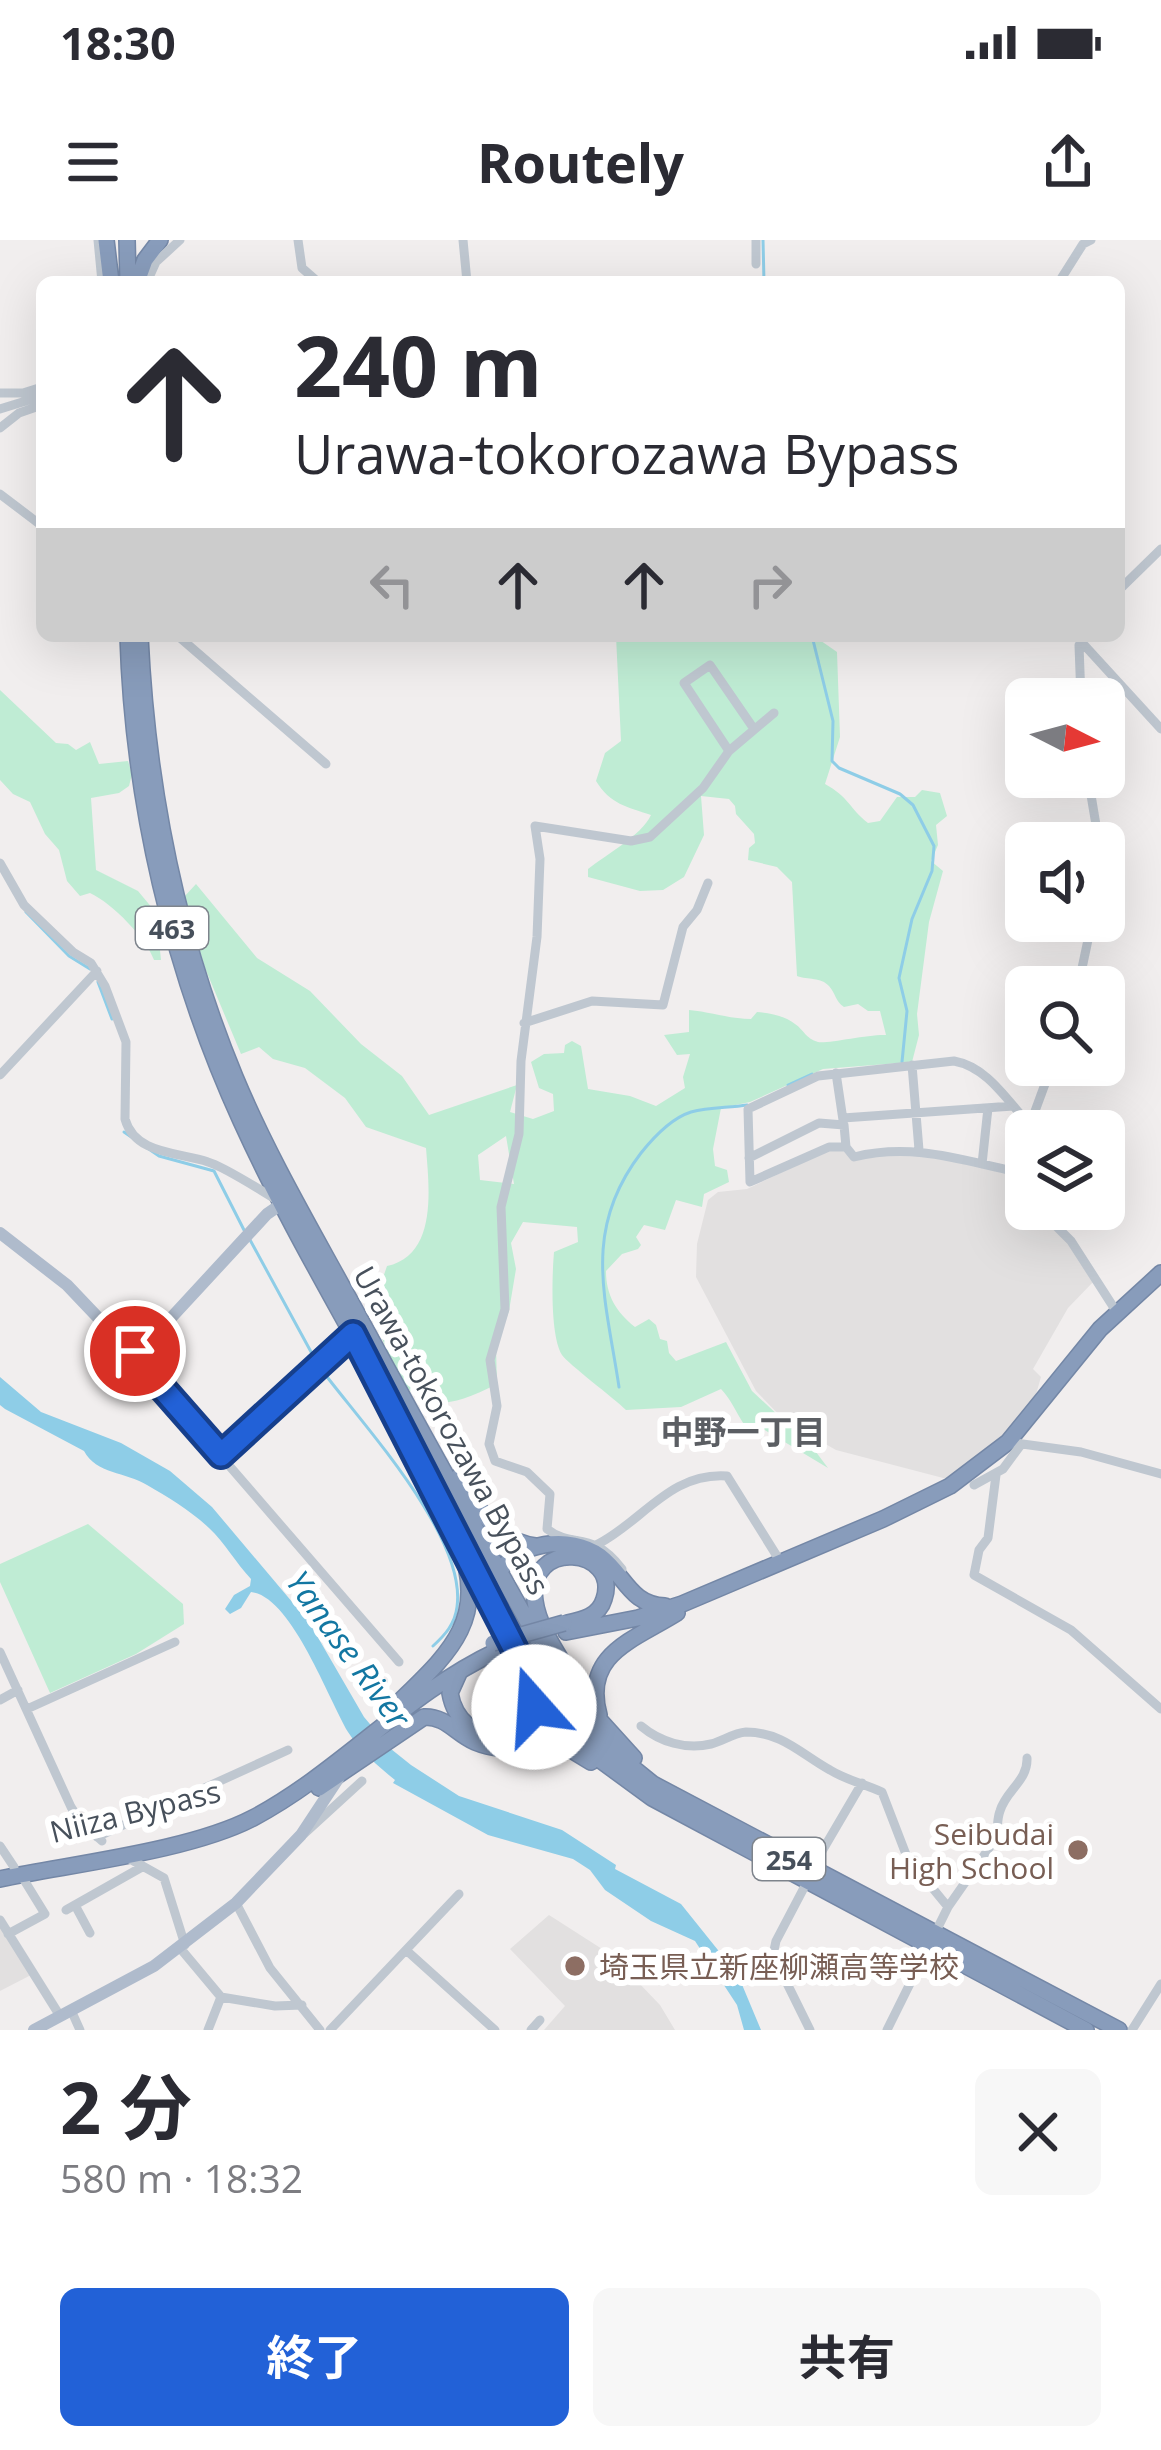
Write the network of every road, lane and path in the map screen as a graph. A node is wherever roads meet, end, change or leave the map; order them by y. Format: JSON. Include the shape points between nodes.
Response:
{"nodes":[{"id":1,"x":106,"y":240,"type":"edge"},
{"id":2,"x":127,"y":240,"type":"edge"},
{"id":3,"x":160,"y":240,"type":"edge"},
{"id":4,"x":179,"y":240,"type":"edge"},
{"id":5,"x":298,"y":240,"type":"edge"},
{"id":6,"x":463,"y":240,"type":"edge"},
{"id":7,"x":756,"y":240,"type":"edge"},
{"id":8,"x":1091,"y":240,"type":"edge"},
{"id":9,"x":756,"y":264,"type":"dead end"},
{"id":10,"x":109,"y":276,"type":"edge"},
{"id":11,"x":131,"y":276,"type":"edge"},
{"id":12,"x":135,"y":276,"type":"edge"},
{"id":13,"x":150,"y":276,"type":"edge"},
{"id":14,"x":311,"y":276,"type":"edge"},
{"id":15,"x":466,"y":276,"type":"edge"},
{"id":16,"x":1063,"y":276,"type":"edge"},
{"id":17,"x":0,"y":393,"type":"edge"},
{"id":18,"x":36,"y":395,"type":"edge"},
{"id":19,"x":36,"y":398,"type":"edge"},
{"id":20,"x":36,"y":401,"type":"edge"},
{"id":21,"x":0,"y":409,"type":"edge"},
{"id":22,"x":0,"y":428,"type":"edge"},
{"id":23,"x":0,"y":494,"type":"edge"},
{"id":24,"x":36,"y":521,"type":"edge"},
{"id":25,"x":1161,"y":549,"type":"edge"},
{"id":26,"x":1125,"y":584,"type":"edge"},
{"id":27,"x":129,"y":642,"type":"edge"},
{"id":28,"x":141,"y":642,"type":"edge"},
{"id":29,"x":185,"y":642,"type":"edge"},
{"id":30,"x":1079,"y":642,"type":"edge"},
{"id":31,"x":1082,"y":642,"type":"edge"},
{"id":32,"x":1080,"y":678,"type":"edge"},
{"id":33,"x":774,"y":713,"type":"dead end"},
{"id":34,"x":754,"y":729,"type":"junction"},
{"id":35,"x":1161,"y":729,"type":"edge"},
{"id":36,"x":729,"y":751,"type":"junction"},
{"id":37,"x":326,"y":764,"type":"dead end"},
{"id":38,"x":0,"y":863,"type":"edge"},
{"id":39,"x":708,"y":883,"type":"dead end"},
{"id":40,"x":97,"y":971,"type":"junction"},
{"id":41,"x":524,"y":1022,"type":"junction"},
{"id":42,"x":913,"y":1065,"type":"junction"},
{"id":43,"x":836,"y":1073,"type":"junction"},
{"id":44,"x":0,"y":1075,"type":"edge"},
{"id":45,"x":1013,"y":1106,"type":"junction"},
{"id":46,"x":988,"y":1108,"type":"junction"},
{"id":47,"x":1017,"y":1110,"type":"edge"},
{"id":48,"x":916,"y":1112,"type":"junction"},
{"id":49,"x":844,"y":1122,"type":"junction"},
{"id":50,"x":846,"y":1147,"type":"junction"},
{"id":51,"x":919,"y":1150,"type":"junction"},
{"id":52,"x":748,"y":1158,"type":"junction"},
{"id":53,"x":982,"y":1164,"type":"junction"},
{"id":54,"x":1005,"y":1169,"type":"edge"},
{"id":55,"x":287,"y":1200,"type":"junction"},
{"id":56,"x":1060,"y":1230,"type":"edge"},
{"id":57,"x":0,"y":1233,"type":"edge"},
{"id":58,"x":1161,"y":1274,"type":"edge"},
{"id":59,"x":1116,"y":1311,"type":"junction"},
{"id":60,"x":353,"y":1334,"type":"junction"},
{"id":61,"x":135,"y":1351,"type":"junction"},
{"id":62,"x":390,"y":1374,"type":"junction"},
{"id":63,"x":408,"y":1436,"type":"junction"},
{"id":64,"x":1014,"y":1444,"type":"junction"},
{"id":65,"x":221,"y":1455,"type":"junction"},
{"id":66,"x":989,"y":1472,"type":"junction"},
{"id":67,"x":1161,"y":1474,"type":"edge"},
{"id":68,"x":974,"y":1485,"type":"dead end"},
{"id":69,"x":459,"y":1544,"type":"junction"},
{"id":70,"x":598,"y":1544,"type":"junction"},
{"id":71,"x":537,"y":1546,"type":"junction"},
{"id":72,"x":780,"y":1561,"type":"junction"},
{"id":73,"x":499,"y":1570,"type":"junction"},
{"id":74,"x":635,"y":1584,"type":"dead end"},
{"id":75,"x":703,"y":1595,"type":"junction"},
{"id":76,"x":665,"y":1606,"type":"junction"},
{"id":77,"x":357,"y":1615,"type":"junction"},
{"id":78,"x":524,"y":1615,"type":"junction"},
{"id":79,"x":565,"y":1628,"type":"junction"},
{"id":80,"x":175,"y":1642,"type":"dead end"},
{"id":81,"x":495,"y":1647,"type":"junction"},
{"id":82,"x":377,"y":1650,"type":"dead end"},
{"id":83,"x":0,"y":1652,"type":"edge"},
{"id":84,"x":526,"y":1654,"type":"junction"},
{"id":85,"x":399,"y":1663,"type":"dead end"},
{"id":86,"x":468,"y":1666,"type":"junction"},
{"id":87,"x":452,"y":1682,"type":"junction"},
{"id":88,"x":18,"y":1690,"type":"junction"},
{"id":89,"x":425,"y":1692,"type":"junction"},
{"id":90,"x":0,"y":1700,"type":"edge"},
{"id":91,"x":27,"y":1708,"type":"junction"},
{"id":92,"x":1161,"y":1709,"type":"edge"},
{"id":93,"x":406,"y":1710,"type":"junction"},
{"id":94,"x":566,"y":1720,"type":"junction"},
{"id":95,"x":641,"y":1726,"type":"dead end"},
{"id":96,"x":608,"y":1730,"type":"junction"},
{"id":97,"x":537,"y":1745,"type":"junction"},
{"id":98,"x":288,"y":1750,"type":"dead end"},
{"id":99,"x":1027,"y":1758,"type":"dead end"},
{"id":100,"x":345,"y":1763,"type":"junction"},
{"id":101,"x":862,"y":1783,"type":"junction"},
{"id":102,"x":686,"y":1803,"type":"junction"},
{"id":103,"x":707,"y":1829,"type":"junction"},
{"id":104,"x":0,"y":1846,"type":"edge"},
{"id":105,"x":130,"y":1858,"type":"dead end"},
{"id":106,"x":142,"y":1867,"type":"junction"},
{"id":107,"x":12,"y":1871,"type":"edge"},
{"id":108,"x":809,"y":1876,"type":"junction"},
{"id":109,"x":0,"y":1879,"type":"edge"},
{"id":110,"x":459,"y":1894,"type":"dead end"},
{"id":111,"x":236,"y":1903,"type":"junction"},
{"id":112,"x":948,"y":1907,"type":"junction"},
{"id":113,"x":0,"y":1920,"type":"edge"},
{"id":114,"x":90,"y":1933,"type":"dead end"},
{"id":115,"x":8,"y":1934,"type":"junction"},
{"id":116,"x":931,"y":1941,"type":"junction"},
{"id":117,"x":182,"y":1946,"type":"junction"},
{"id":118,"x":406,"y":1950,"type":"junction"},
{"id":119,"x":1161,"y":1984,"type":"edge"},
{"id":120,"x":221,"y":1997,"type":"junction"},
{"id":121,"x":302,"y":2005,"type":"junction"},
{"id":122,"x":66,"y":2013,"type":"junction"},
{"id":123,"x":540,"y":2020,"type":"dead end"},
{"id":124,"x":34,"y":2030,"type":"edge"},
{"id":125,"x":80,"y":2030,"type":"edge"},
{"id":126,"x":208,"y":2030,"type":"edge"},
{"id":127,"x":320,"y":2030,"type":"edge"},
{"id":128,"x":330,"y":2030,"type":"edge"},
{"id":129,"x":495,"y":2030,"type":"edge"},
{"id":130,"x":531,"y":2030,"type":"edge"},
{"id":131,"x":810,"y":2030,"type":"edge"},
{"id":132,"x":887,"y":2030,"type":"edge"},
{"id":133,"x":1086,"y":2030,"type":"edge"},
{"id":134,"x":1119,"y":2030,"type":"edge"},
{"id":135,"x":1132,"y":2030,"type":"edge"}],
"edges":[{"from":1,"to":10,"type":"highway"},
{"from":2,"to":11,"type":"highway"},
{"from":3,"to":12,"type":"highway"},
{"from":4,"to":13,"type":"street"},
{"from":5,"to":14,"type":"street"},
{"from":6,"to":15,"type":"street"},
{"from":7,"to":9,"type":"street"},
{"from":8,"to":16,"type":"street"},
{"from":17,"to":18,"type":"street"},
{"from":19,"to":21,"type":"street"},
{"from":20,"to":22,"type":"street"},
{"from":23,"to":24,"type":"street"},
{"from":25,"to":26,"type":"street"},
{"from":27,"to":55,"type":"highway","name":"Urawa-tokorozawa Bypass","number":"463","via":[[142,781],[171,925],[227,1088]]},
{"from":28,"to":55,"type":"highway","name":"Urawa-tokorozawa Bypass","number":"463","via":[[154,784],[185,931]]},
{"from":29,"to":37,"type":"street"},
{"from":30,"to":32,"type":"street"},
{"from":31,"to":35,"type":"street"},
{"from":33,"to":34,"type":"street"},
{"from":34,"to":36,"type":"street"},
{"from":34,"to":36,"type":"street","via":[[710,665],[684,682]]},
{"from":36,"to":41,"type":"street","via":[[650,837],[535,826],[537,937]]},
{"from":38,"to":40,"type":"street","via":[[35,917]]},
{"from":39,"to":41,"type":"street","via":[[683,928],[663,1005],[592,1001]]},
{"from":40,"to":44,"type":"street"},
{"from":40,"to":55,"type":"street","via":[[126,1042],[129,1131],[162,1152],[208,1162]]},
{"from":41,"to":70,"type":"street","via":[[521,1119],[501,1207],[506,1300],[490,1360],[497,1406],[489,1444],[496,1461],[527,1472],[550,1495],[547,1529]]},
{"from":42,"to":43,"type":"street"},
{"from":42,"to":45,"type":"street","via":[[971,1064]]},
{"from":42,"to":48,"type":"street"},
{"from":43,"to":49,"type":"street"},
{"from":43,"to":52,"type":"street","via":[[748,1109]]},
{"from":45,"to":46,"type":"street"},
{"from":45,"to":47,"type":"street"},
{"from":46,"to":48,"type":"street"},
{"from":46,"to":53,"type":"street"},
{"from":48,"to":49,"type":"street"},
{"from":48,"to":51,"type":"street"},
{"from":49,"to":50,"type":"street"},
{"from":49,"to":52,"type":"street","via":[[819,1123]]},
{"from":50,"to":51,"type":"street","via":[[854,1156]]},
{"from":50,"to":52,"type":"street","via":[[750,1182]]},
{"from":51,"to":53,"type":"street"},
{"from":53,"to":54,"type":"street"},
{"from":55,"to":60,"type":"highway","name":"Urawa-tokorozawa Bypass","number":"463"},
{"from":55,"to":61,"type":"main road"},
{"from":55,"to":62,"type":"highway","name":"Urawa-tokorozawa Bypass","number":"463"},
{"from":56,"to":59,"type":"street"},
{"from":57,"to":61,"type":"main road"},
{"from":58,"to":59,"type":"highway"},
{"from":59,"to":64,"type":"highway"},
{"from":60,"to":63,"type":"highway","name":"Urawa-tokorozawa Bypass","number":"463"},
{"from":60,"to":65,"type":"street"},
{"from":61,"to":65,"type":"street"},
{"from":62,"to":71,"type":"highway","via":[[489,1522]]},
{"from":62,"to":73,"type":"highway","name":"Urawa-tokorozawa Bypass","number":"463"},
{"from":63,"to":69,"type":"highway"},
{"from":63,"to":84,"type":"highway","name":"Urawa-tokorozawa Bypass","number":"463"},
{"from":64,"to":66,"type":"highway"},
{"from":64,"to":67,"type":"street"},
{"from":65,"to":77,"type":"street"},
{"from":66,"to":68,"type":"street"},
{"from":66,"to":72,"type":"highway"},
{"from":66,"to":92,"type":"street","via":[[988,1538],[974,1575],[1071,1630]]},
{"from":69,"to":87,"type":"highway","via":[[529,1677],[534,1707],[516,1733],[490,1737],[458,1717]]},
{"from":69,"to":93,"type":"highway","via":[[471,1593],[464,1625]]},
{"from":70,"to":72,"type":"street","via":[[672,1488],[727,1475]]},
{"from":70,"to":74,"type":"street"},
{"from":71,"to":73,"type":"highway","via":[[513,1554]]},
{"from":71,"to":76,"type":"highway","via":[[593,1552],[637,1599]]},
{"from":72,"to":75,"type":"highway"},
{"from":73,"to":78,"type":"highway","name":"Urawa-tokorozawa Bypass","number":"463"},
{"from":73,"to":84,"type":"highway","via":[[498,1591]]},
{"from":75,"to":76,"type":"highway"},
{"from":75,"to":79,"type":"highway","via":[[638,1618]]},
{"from":75,"to":96,"type":"highway","via":[[604,1661],[595,1689]]},
{"from":76,"to":79,"type":"highway"},
{"from":77,"to":82,"type":"street"},
{"from":77,"to":85,"type":"street"},
{"from":78,"to":94,"type":"highway","via":[[565,1694]]},
{"from":78,"to":102,"type":"highway","name":"Urawa-tokorozawa Bypass","number":"254","via":[[592,1730],[632,1770]]},
{"from":79,"to":81,"type":"highway","bridge":true},
{"from":79,"to":96,"type":"highway","via":[[590,1616],[606,1594],[602,1573],[582,1557],[547,1563],[534,1595],[559,1656]]},
{"from":80,"to":91,"type":"street"},
{"from":81,"to":86,"type":"highway"},
{"from":81,"to":89,"type":"highway"},
{"from":81,"to":93,"type":"highway","via":[[451,1666]]},
{"from":83,"to":88,"type":"street"},
{"from":84,"to":94,"type":"highway","name":"Urawa-tokorozawa Bypass","number":"254"},
{"from":86,"to":87,"type":"highway"},
{"from":86,"to":89,"type":"highway"},
{"from":87,"to":93,"type":"highway"},
{"from":88,"to":90,"type":"street"},
{"from":88,"to":91,"type":"street"},
{"from":89,"to":93,"type":"highway"},
{"from":91,"to":98,"type":"street","via":[[71,1807],[99,1839]]},
{"from":93,"to":97,"type":"highway","via":[[442,1720],[479,1744]]},
{"from":93,"to":100,"type":"highway","name":"Niiza Bypass"},
{"from":94,"to":97,"type":"highway"},
{"from":94,"to":103,"type":"highway","name":"Urawa-tokorozawa Bypass","number":"254","via":[[619,1777]]},
{"from":95,"to":101,"type":"street","via":[[663,1742],[689,1744],[766,1734]]},
{"from":96,"to":102,"type":"highway"},
{"from":97,"to":103,"type":"highway","number":"254","via":[[580,1754],[645,1801]]},
{"from":99,"to":112,"type":"street","via":[[994,1841]]},
{"from":100,"to":107,"type":"highway","name":"Niiza Bypass","via":[[218,1821]]},
{"from":100,"to":107,"type":"highway","name":"Niiza Bypass","via":[[255,1817],[157,1848]]},
{"from":100,"to":111,"type":"main road","via":[[301,1835]]},
{"from":101,"to":108,"type":"street"},
{"from":101,"to":112,"type":"street","via":[[881,1792],[907,1857]]},
{"from":102,"to":108,"type":"highway","name":"Urawa-tokorozawa Bypass","number":"254"},
{"from":103,"to":108,"type":"highway","name":"Urawa-tokorozawa Bypass","number":"254"},
{"from":104,"to":107,"type":"street"},
{"from":105,"to":106,"type":"street"},
{"from":106,"to":114,"type":"street","via":[[71,1908]]},
{"from":106,"to":117,"type":"street","via":[[164,1878]]},
{"from":107,"to":109,"type":"highway","name":"Niiza Bypass"},
{"from":107,"to":115,"type":"street","via":[[45,1914]]},
{"from":108,"to":116,"type":"highway","name":"Urawa-tokorozawa Bypass","number":"254"},
{"from":108,"to":131,"type":"street","via":[[773,1954]]},
{"from":110,"to":118,"type":"street"},
{"from":111,"to":117,"type":"main road"},
{"from":111,"to":121,"type":"street","via":[[270,1968]]},
{"from":112,"to":116,"type":"street"},
{"from":113,"to":115,"type":"street"},
{"from":115,"to":122,"type":"street"},
{"from":116,"to":132,"type":"street"},
{"from":116,"to":133,"type":"highway","name":"Urawa-tokorozawa Bypass","number":"254"},
{"from":116,"to":134,"type":"highway","name":"Urawa-tokorozawa Bypass","number":"254"},
{"from":117,"to":120,"type":"street"},
{"from":117,"to":122,"type":"main road"},
{"from":118,"to":128,"type":"street"},
{"from":118,"to":129,"type":"street"},
{"from":119,"to":135,"type":"street"},
{"from":120,"to":121,"type":"street"},
{"from":120,"to":126,"type":"street"},
{"from":121,"to":127,"type":"street"},
{"from":122,"to":124,"type":"main road"},
{"from":122,"to":125,"type":"street"},
{"from":123,"to":130,"type":"street"}]}
